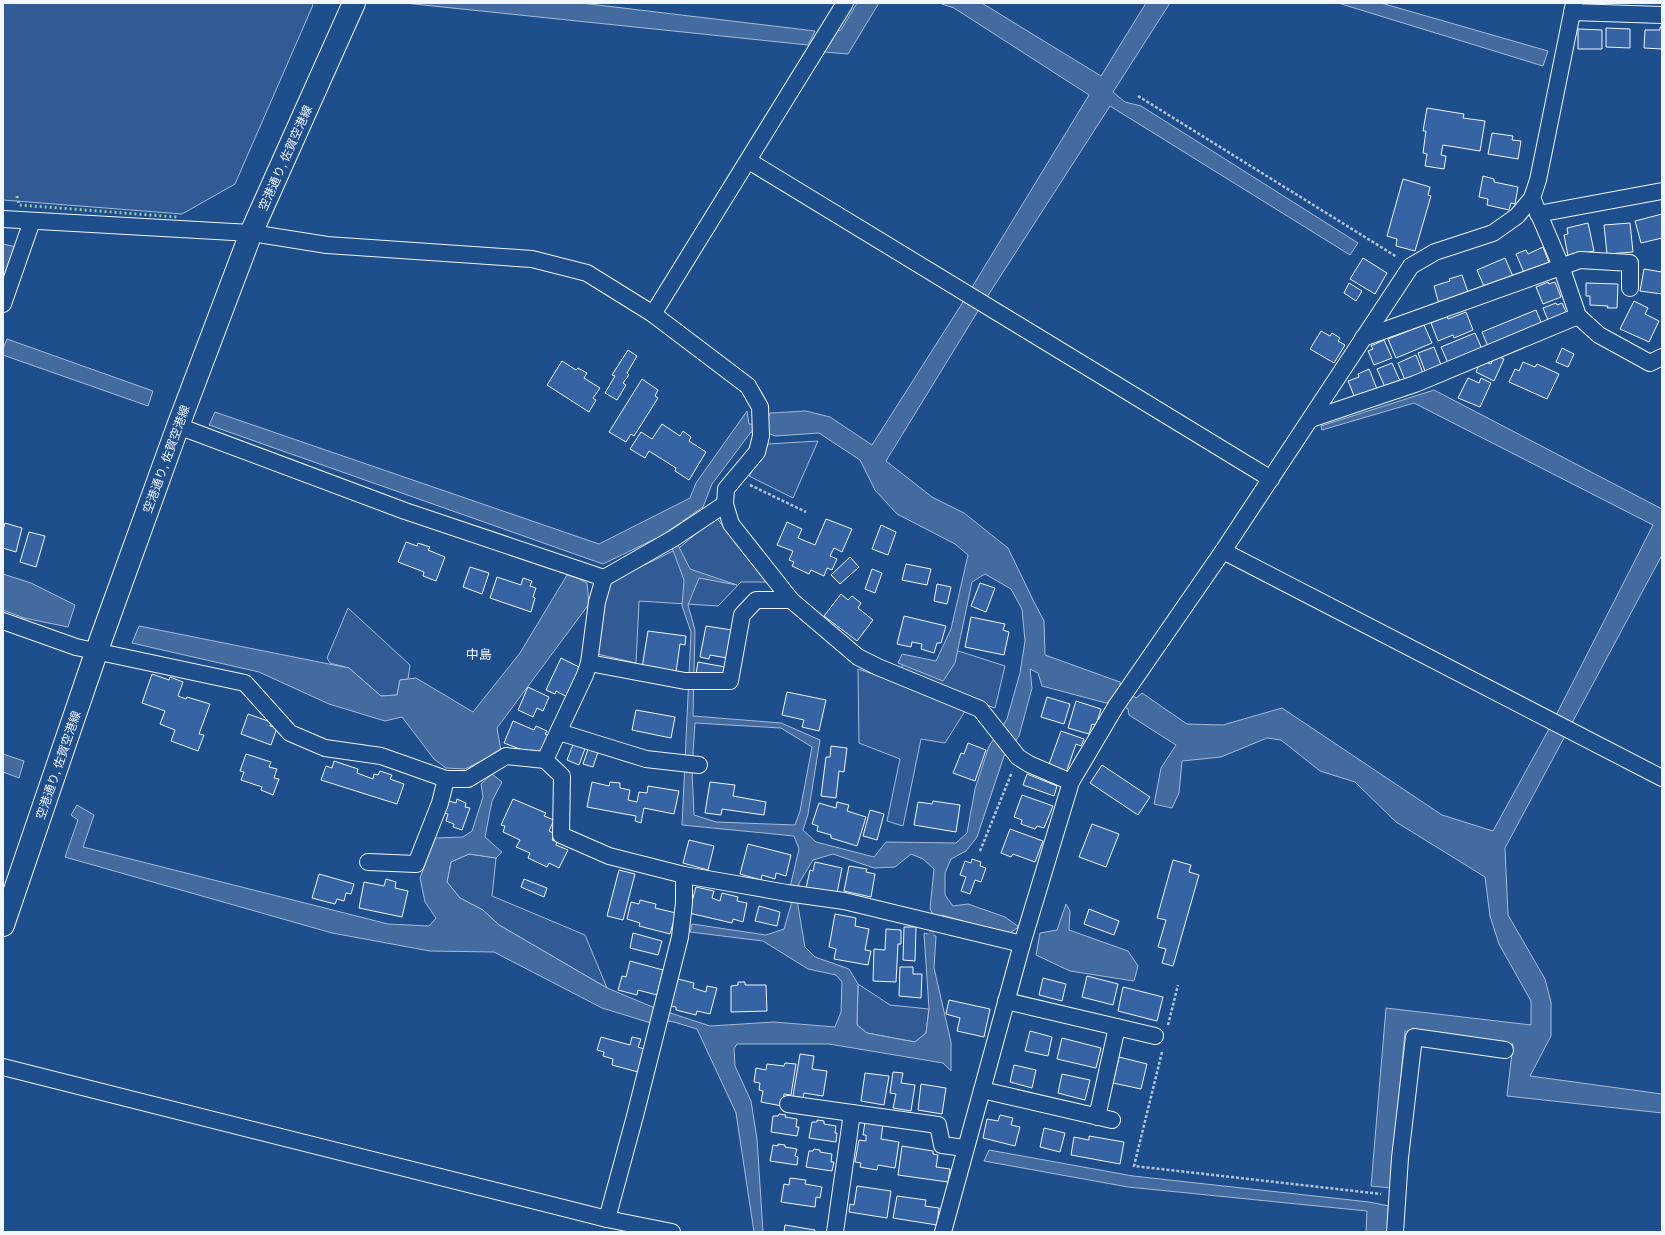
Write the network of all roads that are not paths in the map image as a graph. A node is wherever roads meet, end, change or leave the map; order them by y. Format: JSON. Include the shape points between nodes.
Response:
{"nodes":[{"id":1,"x":354,"y":3,"type":"edge"},
{"id":2,"x":845,"y":3,"type":"edge"},
{"id":3,"x":1573,"y":7,"type":"edge"},
{"id":4,"x":1662,"y":14,"type":"edge"},
{"id":5,"x":749,"y":161,"type":"junction"},
{"id":6,"x":1662,"y":191,"type":"edge"},
{"id":7,"x":1532,"y":198,"type":"junction"},
{"id":8,"x":1538,"y":214,"type":"junction"},
{"id":9,"x":3,"y":219,"type":"edge"},
{"id":10,"x":32,"y":221,"type":"junction"},
{"id":11,"x":252,"y":233,"type":"junction"},
{"id":12,"x":1562,"y":266,"type":"junction"},
{"id":13,"x":1630,"y":288,"type":"dead end"},
{"id":14,"x":3,"y":304,"type":"edge"},
{"id":15,"x":653,"y":314,"type":"junction"},
{"id":16,"x":1578,"y":316,"type":"junction"},
{"id":17,"x":1363,"y":338,"type":"junction"},
{"id":18,"x":1662,"y":357,"type":"edge"},
{"id":19,"x":1311,"y":419,"type":"junction"},
{"id":20,"x":178,"y":426,"type":"junction"},
{"id":21,"x":1271,"y":479,"type":"junction"},
{"id":22,"x":725,"y":504,"type":"junction"},
{"id":23,"x":1223,"y":551,"type":"junction"},
{"id":24,"x":604,"y":578,"type":"junction"},
{"id":25,"x":791,"y":600,"type":"junction"},
{"id":26,"x":3,"y":621,"type":"edge"},
{"id":27,"x":97,"y":650,"type":"junction"},
{"id":28,"x":589,"y":663,"type":"junction"},
{"id":29,"x":559,"y":732,"type":"junction"},
{"id":30,"x":545,"y":760,"type":"junction"},
{"id":31,"x":700,"y":765,"type":"dead end"},
{"id":32,"x":1662,"y":778,"type":"edge"},
{"id":33,"x":446,"y":779,"type":"junction"},
{"id":34,"x":1071,"y":782,"type":"junction"},
{"id":35,"x":368,"y":862,"type":"dead end"},
{"id":36,"x":684,"y":875,"type":"junction"},
{"id":37,"x":3,"y":925,"type":"edge"},
{"id":38,"x":1022,"y":944,"type":"junction"},
{"id":39,"x":1006,"y":1001,"type":"junction"},
{"id":40,"x":1117,"y":1027,"type":"junction"},
{"id":41,"x":1162,"y":1037,"type":"road end"},
{"id":42,"x":1505,"y":1050,"type":"dead end"},
{"id":43,"x":3,"y":1067,"type":"edge"},
{"id":44,"x":982,"y":1090,"type":"junction"},
{"id":45,"x":788,"y":1104,"type":"dead end"},
{"id":46,"x":852,"y":1113,"type":"junction"},
{"id":47,"x":966,"y":1148,"type":"junction"},
{"id":48,"x":607,"y":1219,"type":"junction"},
{"id":49,"x":672,"y":1232,"type":"edge"},
{"id":50,"x":835,"y":1232,"type":"edge"},
{"id":51,"x":943,"y":1232,"type":"edge"},
{"id":52,"x":1395,"y":1232,"type":"edge"}],
"edges":[{"from":1,"to":11,"type":"main road","name":"空港通り, 佐賀空港線"},
{"from":2,"to":5,"type":"street"},
{"from":3,"to":4,"type":"street"},
{"from":3,"to":7,"type":"street","via":[[1538,180]]},
{"from":5,"to":15,"type":"street"},
{"from":5,"to":21,"type":"street"},
{"from":6,"to":8,"type":"street"},
{"from":7,"to":8,"type":"street"},
{"from":7,"to":17,"type":"street","via":[[1517,216],[1493,234],[1435,252],[1411,266]]},
{"from":8,"to":12,"type":"street"},
{"from":9,"to":10,"type":"street"},
{"from":10,"to":11,"type":"street"},
{"from":10,"to":14,"type":"street"},
{"from":11,"to":15,"type":"street","via":[[327,245],[532,259],[587,273]]},
{"from":11,"to":20,"type":"main road","name":"空港通り, 佐賀空港線"},
{"from":12,"to":13,"type":"street","via":[[1580,260],[1630,263]]},
{"from":12,"to":16,"type":"street"},
{"from":12,"to":17,"type":"street"},
{"from":15,"to":22,"type":"street","via":[[748,386],[760,407],[761,429],[756,452],[726,489]]},
{"from":16,"to":18,"type":"street","via":[[1599,335],[1650,363]]},
{"from":16,"to":19,"type":"street","via":[[1415,384]]},
{"from":17,"to":19,"type":"street"},
{"from":19,"to":21,"type":"street"},
{"from":20,"to":24,"type":"street","via":[[405,510]]},
{"from":20,"to":27,"type":"main road","name":"空港通り, 佐賀空港線"},
{"from":21,"to":23,"type":"street"},
{"from":22,"to":24,"type":"street","via":[[674,538]]},
{"from":22,"to":25,"type":"street","via":[[731,524]]},
{"from":23,"to":32,"type":"street"},
{"from":23,"to":34,"type":"street","via":[[1116,706]]},
{"from":24,"to":28,"type":"street","via":[[597,602]]},
{"from":25,"to":28,"type":"street","via":[[756,600],[742,615],[730,681],[692,681]]},
{"from":25,"to":34,"type":"street","via":[[858,657],[980,709],[1016,753],[1029,764]]},
{"from":26,"to":27,"type":"street","via":[[76,646]]},
{"from":27,"to":33,"type":"street","via":[[245,682],[290,732],[325,748],[381,756]]},
{"from":27,"to":37,"type":"main road","name":"空港通り, 佐賀空港線"},
{"from":28,"to":29,"type":"street"},
{"from":29,"to":30,"type":"street"},
{"from":29,"to":31,"type":"street","via":[[646,759]]},
{"from":30,"to":33,"type":"street","via":[[506,756],[468,779]]},
{"from":30,"to":36,"type":"street","via":[[562,776],[561,835],[609,856]]},
{"from":33,"to":35,"type":"street","via":[[440,803],[416,864]]},
{"from":34,"to":38,"type":"street"},
{"from":36,"to":38,"type":"street","via":[[844,901]]},
{"from":36,"to":48,"type":"street","via":[[680,937]]},
{"from":38,"to":39,"type":"street"},
{"from":39,"to":40,"type":"street"},
{"from":39,"to":44,"type":"street"},
{"from":40,"to":41,"type":"street"},
{"from":40,"to":44,"type":"street","via":[[1105,1118]]},
{"from":42,"to":52,"type":"street","via":[[1414,1037],[1400,1158]]},
{"from":43,"to":48,"type":"street"},
{"from":44,"to":47,"type":"street"},
{"from":45,"to":46,"type":"street"},
{"from":46,"to":47,"type":"street","via":[[938,1125],[942,1145]]},
{"from":46,"to":50,"type":"street"},
{"from":47,"to":51,"type":"street"},
{"from":48,"to":49,"type":"street"}]}
